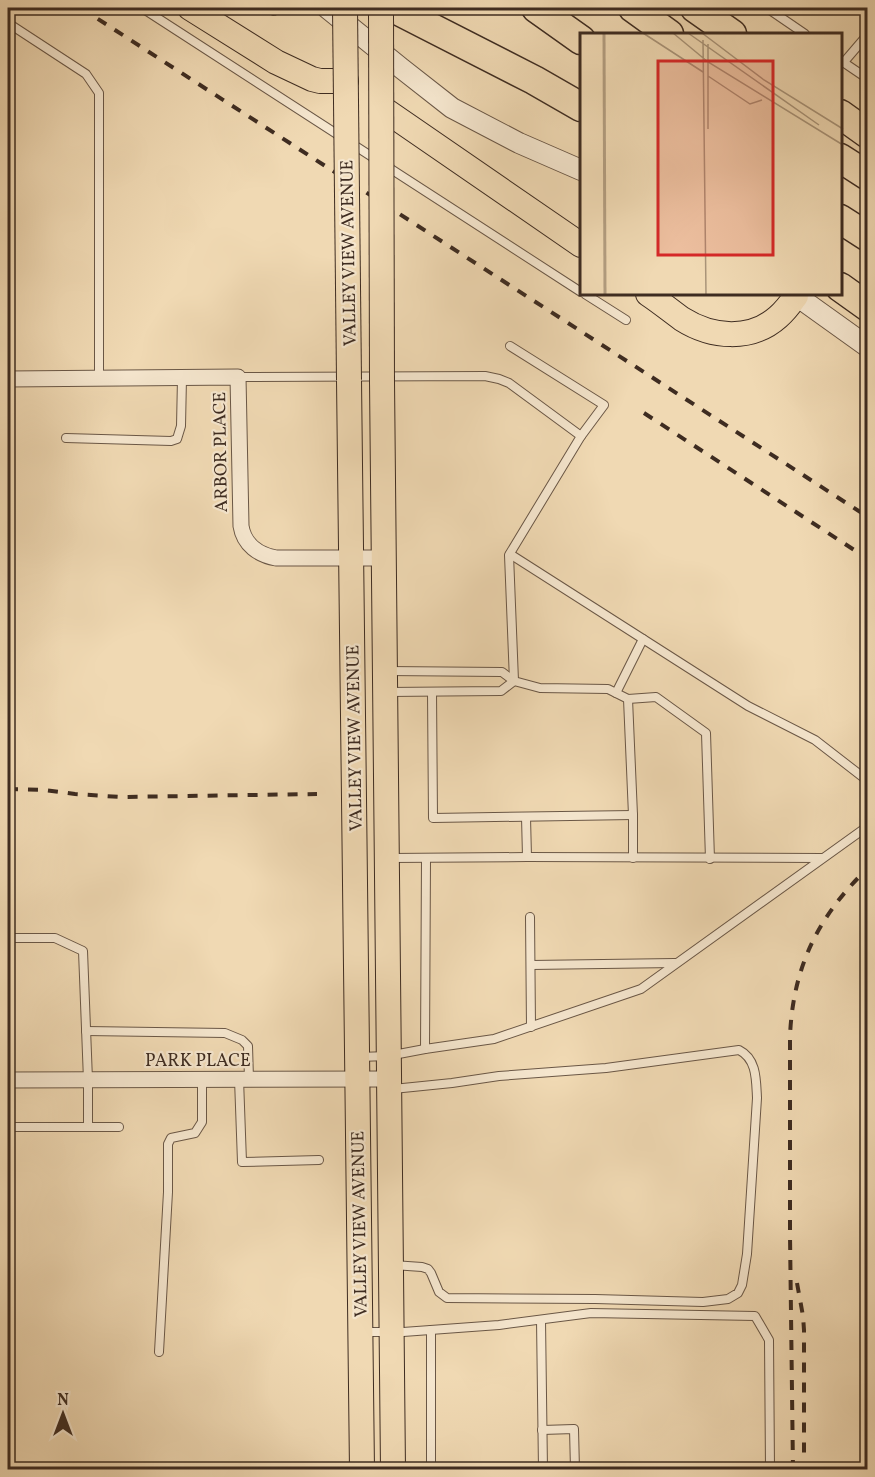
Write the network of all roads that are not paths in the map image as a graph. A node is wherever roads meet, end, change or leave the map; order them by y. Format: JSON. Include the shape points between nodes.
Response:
{"nodes":[{"id":1,"x":142,"y":8,"type":"edge"},
{"id":2,"x":190,"y":8,"type":"edge"},
{"id":3,"x":327,"y":8,"type":"edge"},
{"id":4,"x":345,"y":8,"type":"edge"},
{"id":5,"x":381,"y":8,"type":"edge"},
{"id":6,"x":393,"y":8,"type":"edge"},
{"id":7,"x":536,"y":8,"type":"edge"},
{"id":8,"x":633,"y":8,"type":"edge"},
{"id":9,"x":695,"y":8,"type":"edge"},
{"id":10,"x":767,"y":8,"type":"edge"},
{"id":11,"x":8,"y":23,"type":"edge"},
{"id":12,"x":668,"y":33,"type":"edge"},
{"id":13,"x":731,"y":33,"type":"edge"},
{"id":14,"x":804,"y":33,"type":"edge"},
{"id":15,"x":867,"y":34,"type":"edge"},
{"id":16,"x":580,"y":39,"type":"edge"},
{"id":17,"x":842,"y":61,"type":"edge"},
{"id":18,"x":867,"y":79,"type":"edge"},
{"id":19,"x":346,"y":81,"type":"junction"},
{"id":20,"x":580,"y":106,"type":"edge"},
{"id":21,"x":382,"y":108,"type":"junction"},
{"id":22,"x":842,"y":115,"type":"edge"},
{"id":23,"x":867,"y":134,"type":"edge"},
{"id":24,"x":842,"y":159,"type":"edge"},
{"id":25,"x":580,"y":170,"type":"edge"},
{"id":26,"x":867,"y":176,"type":"edge"},
{"id":27,"x":842,"y":220,"type":"edge"},
{"id":28,"x":867,"y":237,"type":"edge"},
{"id":29,"x":580,"y":244,"type":"edge"},
{"id":30,"x":842,"y":288,"type":"edge"},
{"id":31,"x":580,"y":291,"type":"edge"},
{"id":32,"x":588,"y":296,"type":"edge"},
{"id":33,"x":651,"y":296,"type":"edge"},
{"id":34,"x":794,"y":296,"type":"edge"},
{"id":35,"x":796,"y":296,"type":"edge"},
{"id":36,"x":867,"y":307,"type":"edge"},
{"id":37,"x":626,"y":320,"type":"dead end"},
{"id":38,"x":510,"y":346,"type":"dead end"},
{"id":39,"x":867,"y":347,"type":"edge"},
{"id":40,"x":182,"y":378,"type":"junction"},
{"id":41,"x":238,"y":378,"type":"junction"},
{"id":42,"x":99,"y":379,"type":"junction"},
{"id":43,"x":8,"y":380,"type":"edge"},
{"id":44,"x":580,"y":436,"type":"junction"},
{"id":45,"x":66,"y":438,"type":"dead end"},
{"id":46,"x":510,"y":554,"type":"junction"},
{"id":47,"x":352,"y":558,"type":"junction"},
{"id":48,"x":383,"y":558,"type":"junction"},
{"id":49,"x":643,"y":639,"type":"junction"},
{"id":50,"x":514,"y":681,"type":"junction"},
{"id":51,"x":385,"y":682,"type":"junction"},
{"id":52,"x":432,"y":692,"type":"junction"},
{"id":53,"x":616,"y":693,"type":"junction"},
{"id":54,"x":628,"y":699,"type":"junction"},
{"id":55,"x":867,"y":781,"type":"edge"},
{"id":56,"x":633,"y":815,"type":"junction"},
{"id":57,"x":526,"y":817,"type":"junction"},
{"id":58,"x":867,"y":826,"type":"edge"},
{"id":59,"x":527,"y":857,"type":"junction"},
{"id":60,"x":386,"y":858,"type":"junction"},
{"id":61,"x":633,"y":858,"type":"junction"},
{"id":62,"x":822,"y":858,"type":"junction"},
{"id":63,"x":426,"y":859,"type":"junction"},
{"id":64,"x":710,"y":859,"type":"junction"},
{"id":65,"x":530,"y":917,"type":"dead end"},
{"id":66,"x":8,"y":938,"type":"edge"},
{"id":67,"x":677,"y":963,"type":"junction"},
{"id":68,"x":531,"y":965,"type":"junction"},
{"id":69,"x":531,"y":1027,"type":"junction"},
{"id":70,"x":86,"y":1031,"type":"junction"},
{"id":71,"x":425,"y":1049,"type":"junction"},
{"id":72,"x":358,"y":1068,"type":"junction"},
{"id":73,"x":389,"y":1075,"type":"junction"},
{"id":74,"x":202,"y":1079,"type":"junction"},
{"id":75,"x":244,"y":1079,"type":"junction"},
{"id":76,"x":8,"y":1080,"type":"edge"},
{"id":77,"x":88,"y":1080,"type":"junction"},
{"id":78,"x":8,"y":1127,"type":"edge"},
{"id":79,"x":88,"y":1127,"type":"junction"},
{"id":80,"x":119,"y":1127,"type":"dead end"},
{"id":81,"x":319,"y":1160,"type":"dead end"},
{"id":82,"x":391,"y":1265,"type":"junction"},
{"id":83,"x":541,"y":1320,"type":"junction"},
{"id":84,"x":431,"y":1330,"type":"junction"},
{"id":85,"x":361,"y":1332,"type":"junction"},
{"id":86,"x":391,"y":1333,"type":"junction"},
{"id":87,"x":159,"y":1352,"type":"dead end"},
{"id":88,"x":542,"y":1430,"type":"junction"},
{"id":89,"x":362,"y":1470,"type":"edge"},
{"id":90,"x":393,"y":1470,"type":"edge"},
{"id":91,"x":431,"y":1470,"type":"edge"},
{"id":92,"x":543,"y":1470,"type":"edge"},
{"id":93,"x":575,"y":1470,"type":"edge"},
{"id":94,"x":770,"y":1470,"type":"edge"}],
"edges":[{"from":1,"to":31,"type":"lane"},
{"from":2,"to":19,"type":"main road","via":[[276,62],[312,79]]},
{"from":3,"to":25,"type":"street","via":[[452,108]]},
{"from":4,"to":19,"type":"main road","name":"VALLEY VIEW AVENUE","bridge":true},
{"from":5,"to":21,"type":"main road","name":"VALLEY VIEW AVENUE","bridge":true},
{"from":6,"to":20,"type":"highway"},
{"from":7,"to":16,"type":"highway"},
{"from":8,"to":12,"type":"highway"},
{"from":9,"to":13,"type":"highway"},
{"from":10,"to":14,"type":"lane"},
{"from":11,"to":42,"type":"lane","via":[[86,74],[99,93]]},
{"from":15,"to":17,"type":"lane"},
{"from":17,"to":18,"type":"lane"},
{"from":19,"to":47,"type":"main road","name":"VALLEY VIEW AVENUE","bridge":true},
{"from":21,"to":29,"type":"main road"},
{"from":21,"to":48,"type":"main road","name":"VALLEY VIEW AVENUE","bridge":true},
{"from":22,"to":23,"type":"highway"},
{"from":24,"to":26,"type":"highway"},
{"from":27,"to":28,"type":"highway"},
{"from":30,"to":36,"type":"highway"},
{"from":32,"to":37,"type":"lane"},
{"from":33,"to":34,"type":"main road","via":[[684,320],[722,334],[744,334],[762,328],[777,318]]},
{"from":35,"to":39,"type":"street"},
{"from":38,"to":44,"type":"lane","via":[[604,405]]},
{"from":40,"to":41,"type":"street","name":"ARBOR PLACE"},
{"from":40,"to":42,"type":"street","name":"ARBOR PLACE"},
{"from":40,"to":45,"type":"lane","via":[[177,439]]},
{"from":41,"to":44,"type":"lane","via":[[485,376],[509,383]]},
{"from":41,"to":47,"type":"street","name":"ARBOR PLACE","via":[[241,526],[245,539],[254,550],[270,557]]},
{"from":42,"to":43,"type":"street","name":"ARBOR PLACE"},
{"from":44,"to":46,"type":"lane"},
{"from":46,"to":49,"type":"lane"},
{"from":46,"to":50,"type":"lane"},
{"from":47,"to":48,"type":"street","name":"ARBOR PLACE"},
{"from":47,"to":72,"type":"main road","name":"VALLEY VIEW AVENUE"},
{"from":48,"to":51,"type":"main road","name":"VALLEY VIEW AVENUE"},
{"from":49,"to":53,"type":"lane"},
{"from":49,"to":55,"type":"lane","via":[[748,706],[815,740]]},
{"from":50,"to":51,"type":"lane","via":[[502,672]]},
{"from":50,"to":52,"type":"lane","via":[[501,691]]},
{"from":50,"to":53,"type":"lane","via":[[540,688],[608,689]]},
{"from":51,"to":52,"type":"lane"},
{"from":51,"to":60,"type":"main road","name":"VALLEY VIEW AVENUE"},
{"from":52,"to":57,"type":"lane","via":[[433,818]]},
{"from":53,"to":54,"type":"lane"},
{"from":54,"to":56,"type":"lane"},
{"from":54,"to":64,"type":"lane","via":[[657,697],[706,733]]},
{"from":56,"to":57,"type":"lane"},
{"from":56,"to":61,"type":"lane"},
{"from":57,"to":59,"type":"lane"},
{"from":58,"to":62,"type":"lane"},
{"from":59,"to":61,"type":"lane"},
{"from":59,"to":63,"type":"lane"},
{"from":60,"to":63,"type":"lane"},
{"from":60,"to":73,"type":"main road","name":"VALLEY VIEW AVENUE"},
{"from":61,"to":64,"type":"lane"},
{"from":62,"to":64,"type":"lane"},
{"from":62,"to":67,"type":"lane"},
{"from":63,"to":71,"type":"lane"},
{"from":65,"to":68,"type":"lane"},
{"from":66,"to":70,"type":"lane","via":[[55,938],[83,951]]},
{"from":67,"to":68,"type":"lane"},
{"from":67,"to":69,"type":"lane","via":[[641,989]]},
{"from":68,"to":69,"type":"lane"},
{"from":69,"to":71,"type":"lane","via":[[494,1039]]},
{"from":70,"to":75,"type":"lane","via":[[225,1033],[248,1046]]},
{"from":70,"to":77,"type":"lane"},
{"from":71,"to":73,"type":"lane"},
{"from":72,"to":73,"type":"street","name":"PARK PLACE"},
{"from":72,"to":73,"type":"lane"},
{"from":72,"to":75,"type":"street","name":"PARK PLACE"},
{"from":72,"to":85,"type":"main road","name":"VALLEY VIEW AVENUE"},
{"from":73,"to":82,"type":"main road","name":"VALLEY VIEW AVENUE"},
{"from":73,"to":82,"type":"lane","via":[[452,1083],[739,1050],[753,1063],[757,1098],[747,1254],[742,1285],[728,1299],[703,1302],[447,1298],[428,1269]]},
{"from":74,"to":75,"type":"street","name":"PARK PLACE"},
{"from":74,"to":77,"type":"street","name":"PARK PLACE"},
{"from":74,"to":87,"type":"lane","via":[[202,1122],[195,1133],[171,1138],[168,1144]]},
{"from":75,"to":81,"type":"lane","via":[[242,1162]]},
{"from":76,"to":77,"type":"street","name":"PARK PLACE"},
{"from":77,"to":79,"type":"lane"},
{"from":78,"to":79,"type":"lane"},
{"from":79,"to":80,"type":"lane"},
{"from":82,"to":86,"type":"main road","name":"VALLEY VIEW AVENUE"},
{"from":83,"to":84,"type":"lane"},
{"from":83,"to":88,"type":"lane"},
{"from":83,"to":94,"type":"lane","via":[[591,1313],[755,1316],[769,1340]]},
{"from":84,"to":86,"type":"lane"},
{"from":84,"to":91,"type":"lane"},
{"from":85,"to":86,"type":"lane"},
{"from":85,"to":89,"type":"main road","name":"VALLEY VIEW AVENUE"},
{"from":86,"to":90,"type":"main road","name":"VALLEY VIEW AVENUE"},
{"from":88,"to":92,"type":"lane"},
{"from":88,"to":93,"type":"lane","via":[[574,1429]]}]}
